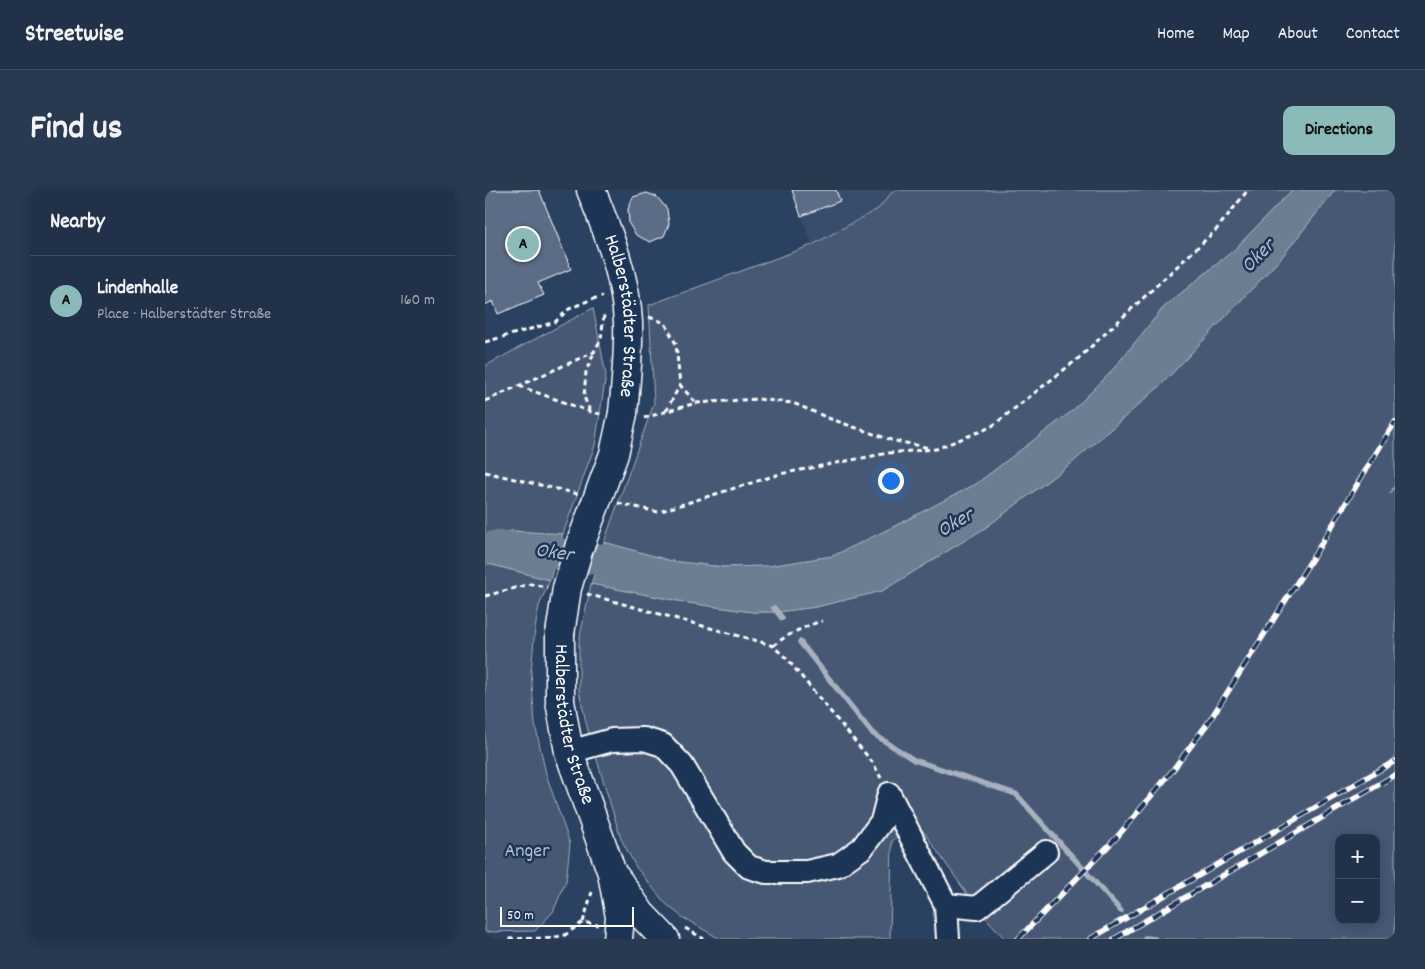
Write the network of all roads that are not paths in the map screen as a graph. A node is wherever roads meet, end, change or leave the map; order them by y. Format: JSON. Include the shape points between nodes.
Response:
{"nodes":[{"id":1,"x":591,"y":190,"type":"edge"},
{"id":2,"x":569,"y":752,"type":"junction"},
{"id":3,"x":1047,"y":852,"type":"dead end"},
{"id":4,"x":612,"y":873,"type":"junction"},
{"id":5,"x":946,"y":905,"type":"junction"},
{"id":6,"x":673,"y":933,"type":"edge"},
{"id":7,"x":618,"y":939,"type":"edge"},
{"id":8,"x":948,"y":939,"type":"edge"}],
"edges":[{"from":1,"to":2,"type":"main road","name":"Halberstädter Straße","bridge":true,"via":[[624,290],[628,355],[623,414],[614,454],[579,548],[567,588],[560,634],[560,701]]},
{"from":2,"to":4,"type":"main road","name":"Halberstädter Straße"},
{"from":2,"to":5,"type":"lane","via":[[612,740],[644,739],[663,745],[682,765],[734,852],[749,868],[766,872],[807,872],[837,865],[862,848],[882,822],[889,794]]},
{"from":3,"to":5,"type":"lane","via":[[977,908]]},
{"from":4,"to":6,"type":"main road","via":[[641,914]]},
{"from":4,"to":7,"type":"main road","name":"Halberstädter Straße","via":[[619,917]]},
{"from":5,"to":8,"type":"lane"}]}
